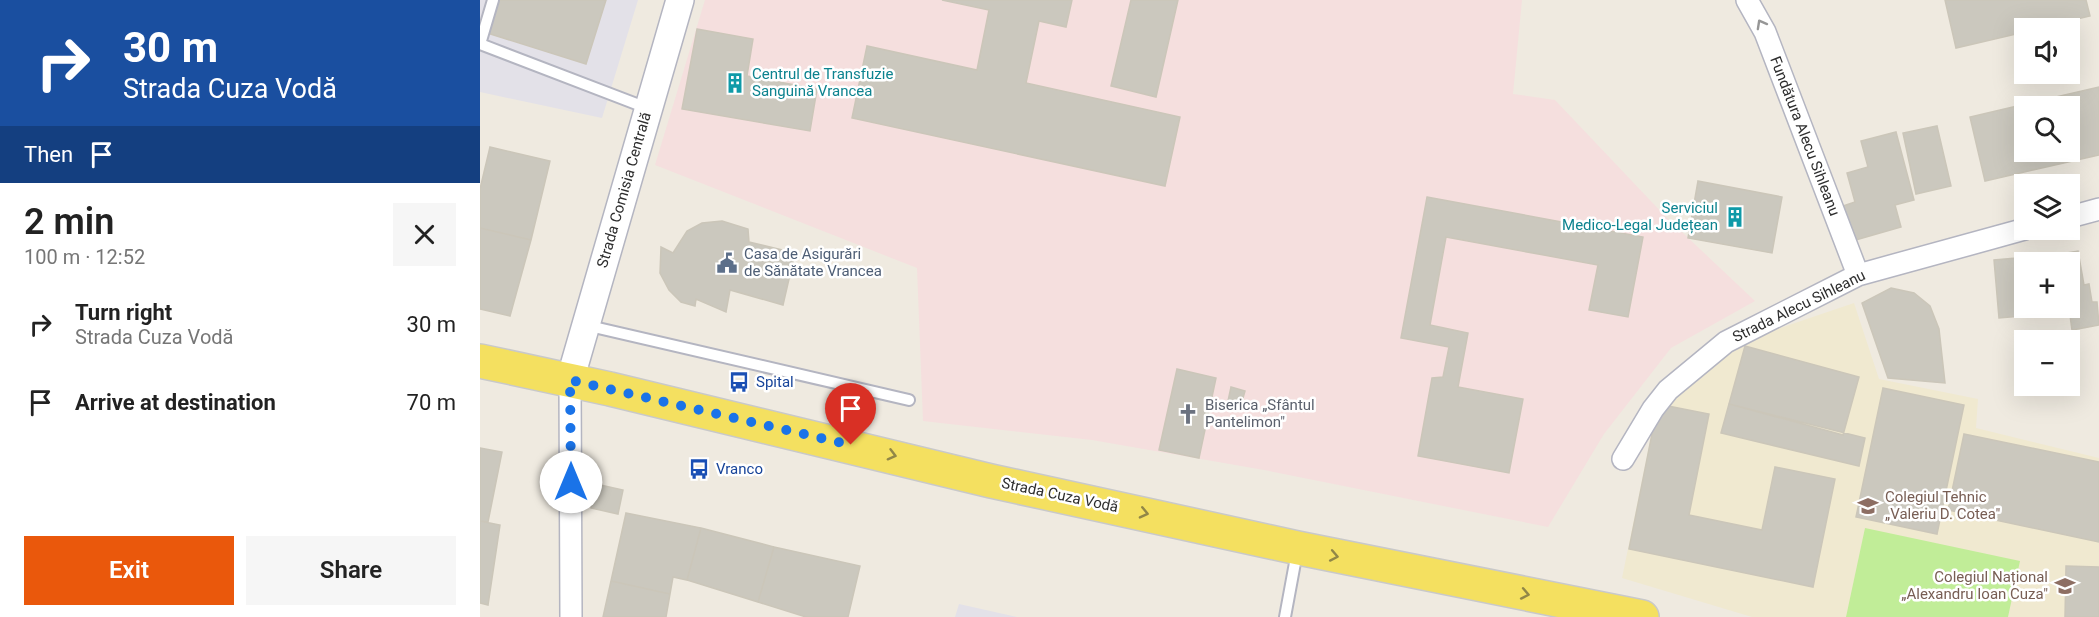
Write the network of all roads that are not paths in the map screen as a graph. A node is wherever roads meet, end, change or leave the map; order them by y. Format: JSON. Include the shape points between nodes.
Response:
{"nodes":[{"id":1,"x":493,"y":0,"type":"edge"},
{"id":2,"x":680,"y":0,"type":"edge"},
{"id":3,"x":1747,"y":0,"type":"edge"},
{"id":4,"x":647,"y":108,"type":"junction"},
{"id":5,"x":2099,"y":209,"type":"edge"},
{"id":6,"x":2080,"y":214,"type":"edge"},
{"id":7,"x":2014,"y":232,"type":"edge"},
{"id":8,"x":1858,"y":274,"type":"junction"},
{"id":9,"x":585,"y":324,"type":"junction"},
{"id":10,"x":480,"y":361,"type":"edge"},
{"id":11,"x":570,"y":380,"type":"junction"},
{"id":12,"x":909,"y":400,"type":"dead end"},
{"id":13,"x":1623,"y":459,"type":"dead end"},
{"id":14,"x":1298,"y":549,"type":"junction"},
{"id":15,"x":1634,"y":616,"type":"edge"},
{"id":16,"x":571,"y":617,"type":"edge"},
{"id":17,"x":1285,"y":617,"type":"edge"}],
"edges":[{"from":1,"to":4,"type":"lane","via":[[480,44]]},
{"from":2,"to":4,"type":"street","name":"Strada Comisia Centrală"},
{"from":8,"to":3,"type":"street","name":"Fundătura Alecu Sihleanu","one_way":true,"via":[[1766,32]]},
{"from":4,"to":9,"type":"street","name":"Strada Comisia Centrală"},
{"from":5,"to":6,"type":"street"},
{"from":7,"to":8,"type":"street","name":"Strada Alecu Sihleanu"},
{"from":8,"to":13,"type":"street","name":"Strada Alecu Sihleanu","via":[[1726,342],[1668,390]]},
{"from":9,"to":11,"type":"street","name":"Strada Comisia Centrală"},
{"from":9,"to":12,"type":"lane"},
{"from":10,"to":11,"type":"main road","name":"Strada Cuza Vodă"},
{"from":11,"to":14,"type":"main road","name":"Strada Cuza Vodă","one_way":true,"via":[[934,468]]},
{"from":11,"to":16,"type":"street"},
{"from":14,"to":15,"type":"main road","name":"Strada Cuza Vodă","one_way":true},
{"from":14,"to":17,"type":"lane"}]}
